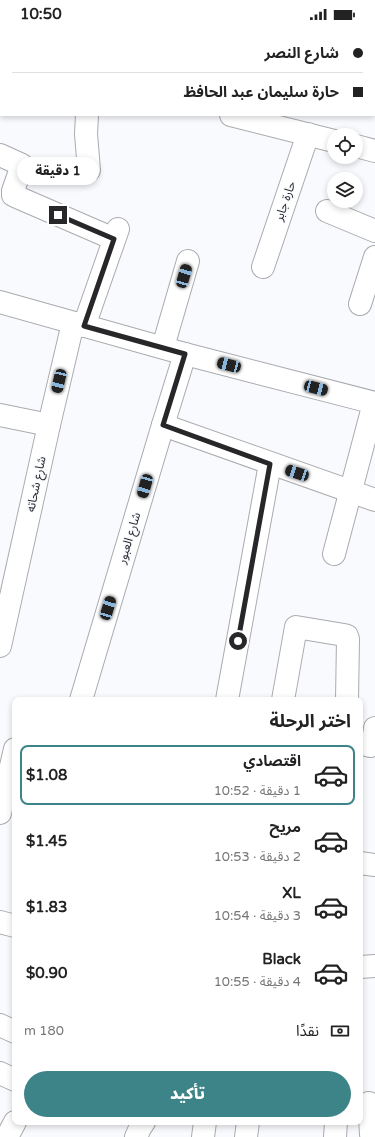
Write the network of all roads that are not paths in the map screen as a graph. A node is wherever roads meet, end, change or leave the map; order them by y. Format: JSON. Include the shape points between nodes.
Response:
{"nodes":[{"id":1,"x":87,"y":116,"type":"edge"},
{"id":2,"x":235,"y":116,"type":"edge"},
{"id":3,"x":308,"y":134,"type":"junction"},
{"id":4,"x":327,"y":139,"type":"edge"},
{"id":5,"x":363,"y":148,"type":"edge"},
{"id":6,"x":375,"y":151,"type":"edge"},
{"id":7,"x":0,"y":155,"type":"edge"},
{"id":8,"x":89,"y":170,"type":"dead end"},
{"id":9,"x":327,"y":211,"type":"dead end"},
{"id":10,"x":375,"y":231,"type":"edge"},
{"id":11,"x":375,"y":257,"type":"edge"},
{"id":12,"x":188,"y":261,"type":"dead end"},
{"id":13,"x":263,"y":267,"type":"dead end"},
{"id":14,"x":0,"y":302,"type":"edge"},
{"id":15,"x":360,"y":304,"type":"dead end"},
{"id":16,"x":78,"y":324,"type":"junction"},
{"id":17,"x":163,"y":348,"type":"junction"},
{"id":18,"x":185,"y":354,"type":"junction"},
{"id":19,"x":375,"y":403,"type":"edge"},
{"id":20,"x":0,"y":415,"type":"edge"},
{"id":21,"x":49,"y":425,"type":"junction"},
{"id":22,"x":163,"y":425,"type":"junction"},
{"id":23,"x":270,"y":464,"type":"junction"},
{"id":24,"x":351,"y":491,"type":"junction"},
{"id":25,"x":375,"y":500,"type":"edge"},
{"id":26,"x":334,"y":554,"type":"dead end"},
{"id":27,"x":0,"y":646,"type":"edge"},
{"id":28,"x":82,"y":697,"type":"edge"},
{"id":29,"x":228,"y":697,"type":"edge"},
{"id":30,"x":284,"y":697,"type":"edge"},
{"id":31,"x":347,"y":697,"type":"edge"},
{"id":32,"x":375,"y":728,"type":"edge"},
{"id":33,"x":0,"y":738,"type":"edge"},
{"id":34,"x":12,"y":741,"type":"edge"},
{"id":35,"x":363,"y":744,"type":"edge"},
{"id":36,"x":12,"y":762,"type":"edge"},
{"id":37,"x":0,"y":813,"type":"edge"},
{"id":38,"x":363,"y":863,"type":"edge"},
{"id":39,"x":375,"y":865,"type":"edge"},
{"id":40,"x":375,"y":966,"type":"edge"},
{"id":41,"x":363,"y":967,"type":"edge"},
{"id":42,"x":0,"y":1025,"type":"edge"},
{"id":43,"x":12,"y":1031,"type":"edge"},
{"id":44,"x":0,"y":1073,"type":"edge"},
{"id":45,"x":12,"y":1079,"type":"edge"},
{"id":46,"x":368,"y":1104,"type":"edge"},
{"id":47,"x":13,"y":1125,"type":"edge"},
{"id":48,"x":205,"y":1125,"type":"edge"},
{"id":49,"x":248,"y":1125,"type":"edge"},
{"id":50,"x":336,"y":1125,"type":"edge"},
{"id":51,"x":371,"y":1134,"type":"dead end"},
{"id":52,"x":7,"y":1137,"type":"edge"},
{"id":53,"x":203,"y":1137,"type":"edge"},
{"id":54,"x":246,"y":1137,"type":"edge"},
{"id":55,"x":335,"y":1137,"type":"edge"}],
"edges":[{"from":1,"to":8,"type":"street"},
{"from":2,"to":3,"type":"street"},
{"from":3,"to":4,"type":"street"},
{"from":3,"to":13,"type":"street","name":"حارة جابر"},
{"from":5,"to":6,"type":"street"},
{"from":7,"to":16,"type":"street","name":"شارع شحاته","via":[[22,165],[13,195],[116,234]]},
{"from":9,"to":10,"type":"street"},
{"from":11,"to":15,"type":"street"},
{"from":12,"to":17,"type":"street"},
{"from":14,"to":16,"type":"street"},
{"from":16,"to":17,"type":"street"},
{"from":16,"to":21,"type":"street","name":"شارع شحاته"},
{"from":17,"to":18,"type":"street"},
{"from":18,"to":19,"type":"street"},
{"from":18,"to":22,"type":"street","name":"شارع العبور"},
{"from":19,"to":24,"type":"street"},
{"from":20,"to":21,"type":"street"},
{"from":21,"to":27,"type":"street","name":"شارع شحاته"},
{"from":22,"to":23,"type":"street"},
{"from":22,"to":28,"type":"street","name":"شارع العبور"},
{"from":23,"to":24,"type":"street"},
{"from":23,"to":29,"type":"street"},
{"from":24,"to":25,"type":"street"},
{"from":24,"to":26,"type":"street"},
{"from":30,"to":31,"type":"street","via":[[296,627],[347,636]]},
{"from":32,"to":35,"type":"street","via":[[373,744],[370,746]]},
{"from":33,"to":34,"type":"street"},
{"from":36,"to":37,"type":"street"},
{"from":38,"to":39,"type":"street"},
{"from":40,"to":41,"type":"street"},
{"from":42,"to":43,"type":"street"},
{"from":44,"to":45,"type":"street"},
{"from":46,"to":51,"type":"street"},
{"from":47,"to":52,"type":"street"},
{"from":48,"to":53,"type":"street"},
{"from":49,"to":54,"type":"street"},
{"from":50,"to":55,"type":"street"}]}
